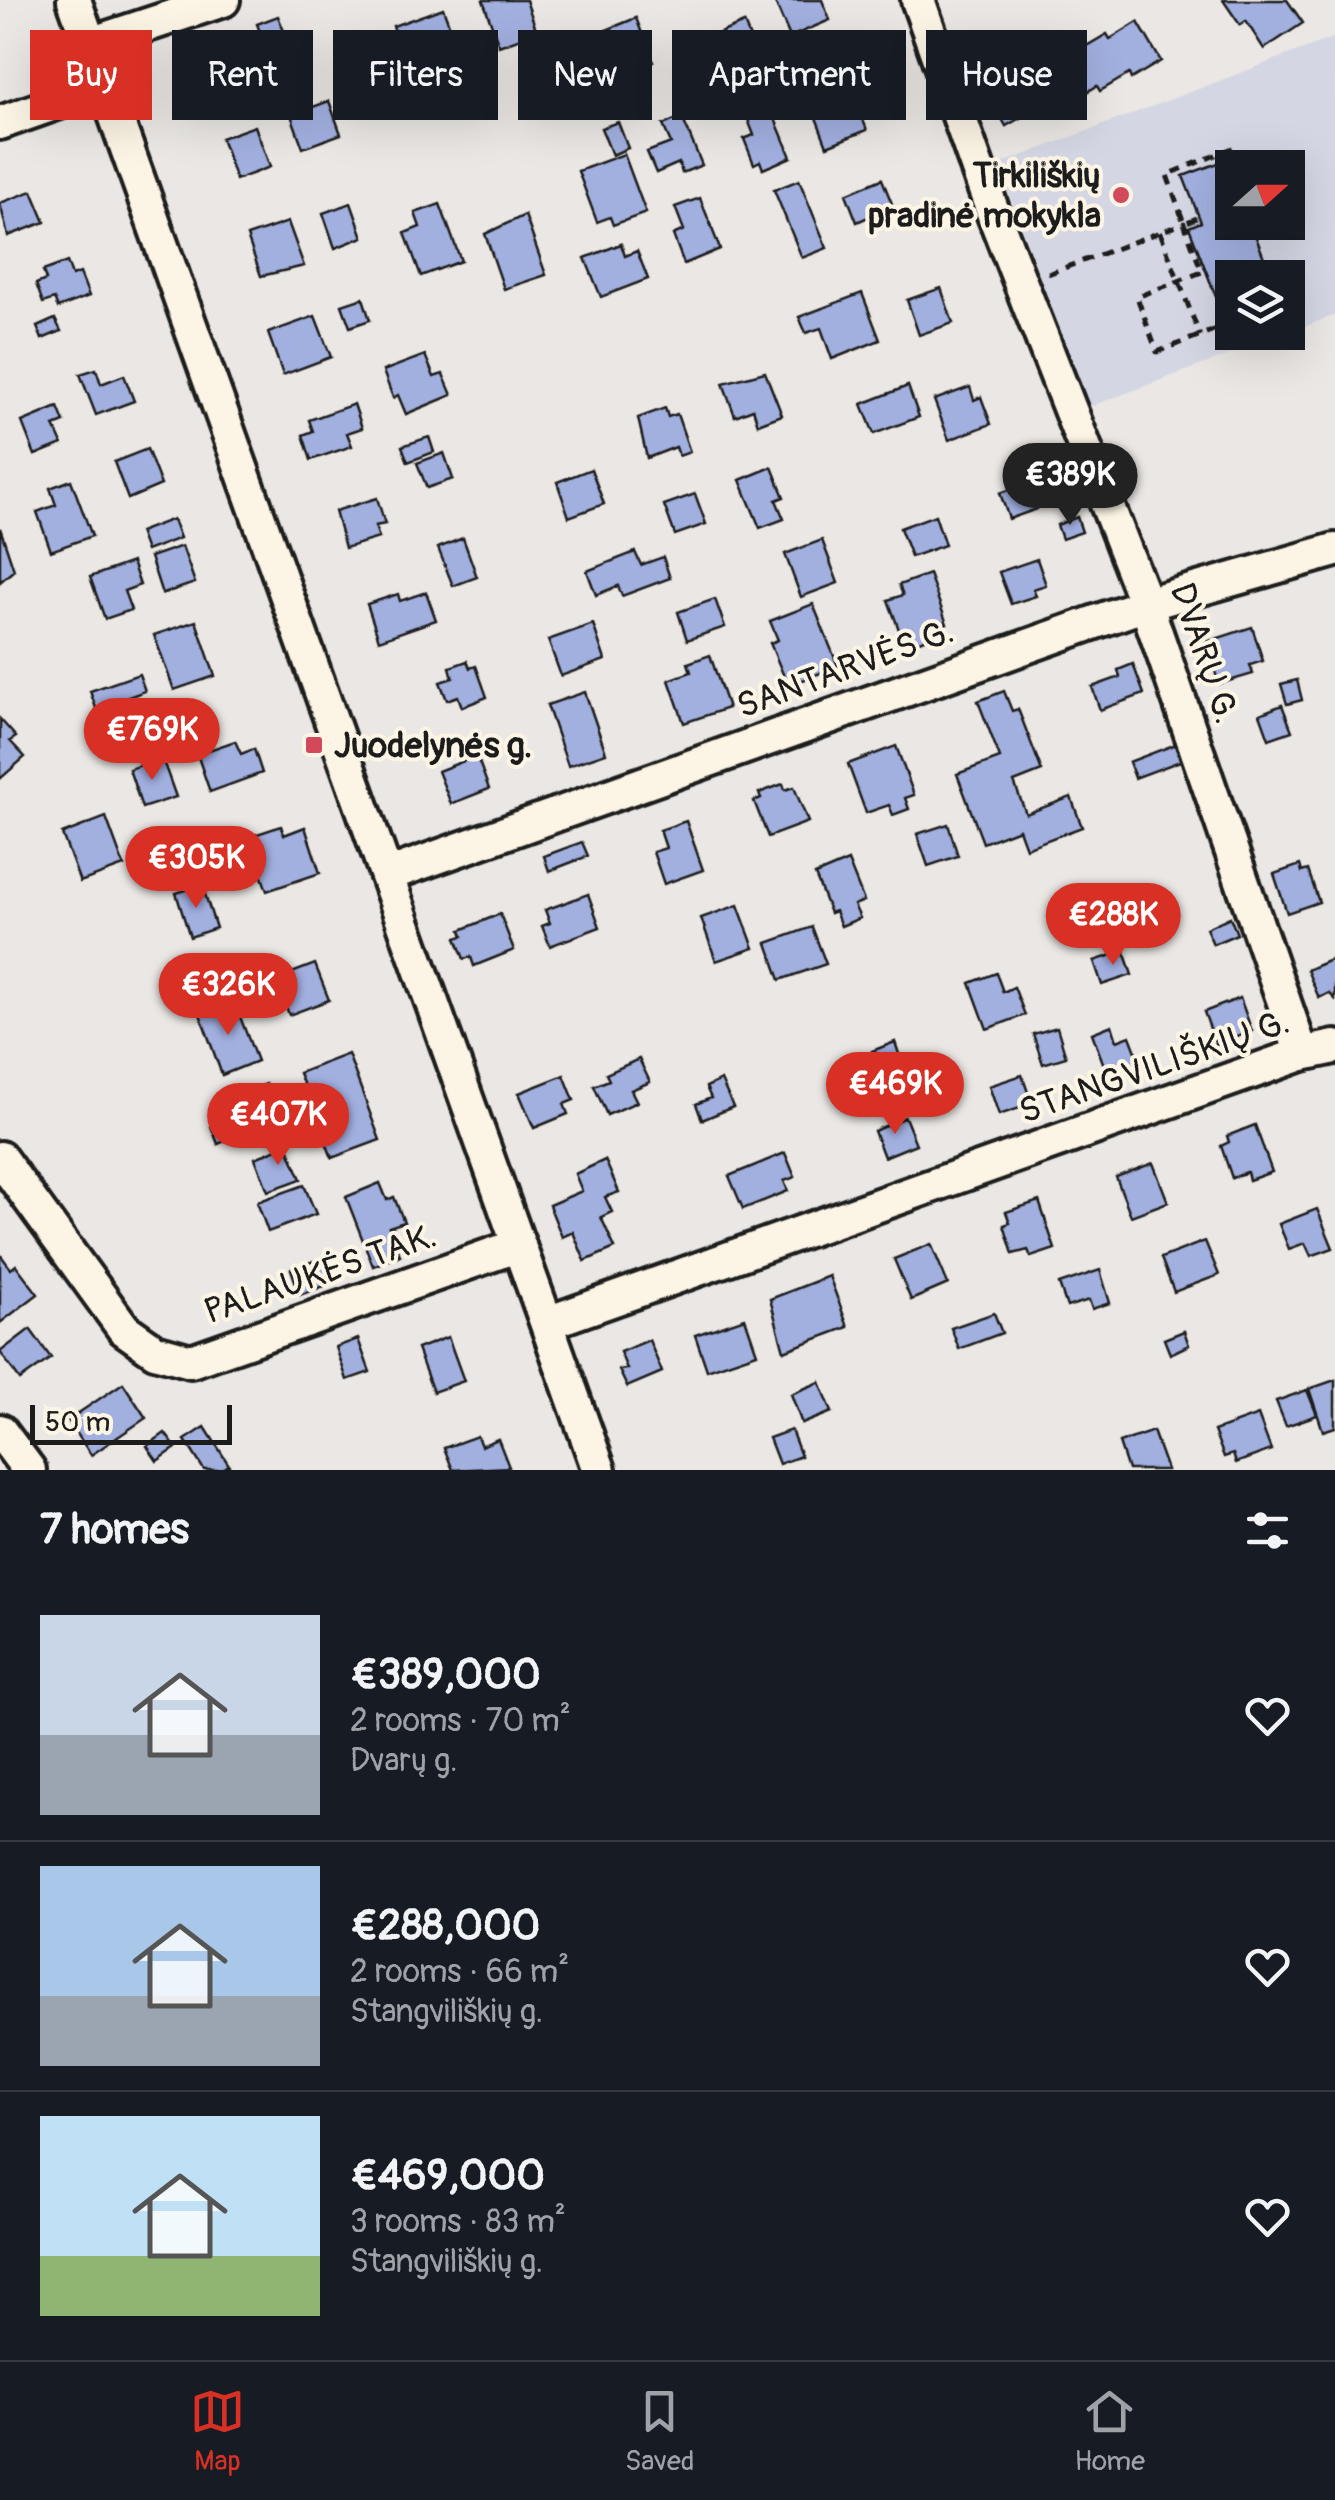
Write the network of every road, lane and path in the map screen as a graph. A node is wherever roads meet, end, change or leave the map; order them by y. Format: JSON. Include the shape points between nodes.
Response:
{"nodes":[{"id":1,"x":74,"y":0,"type":"edge"},
{"id":2,"x":223,"y":0,"type":"edge"},
{"id":3,"x":918,"y":0,"type":"edge"},
{"id":4,"x":85,"y":30,"type":"edge"},
{"id":5,"x":132,"y":30,"type":"edge"},
{"id":6,"x":30,"y":113,"type":"edge"},
{"id":7,"x":117,"y":120,"type":"edge"},
{"id":8,"x":0,"y":124,"type":"edge"},
{"id":9,"x":1234,"y":147,"type":"dead end"},
{"id":10,"x":1197,"y":218,"type":"dead end"},
{"id":11,"x":1184,"y":223,"type":"junction"},
{"id":12,"x":1160,"y":232,"type":"junction"},
{"id":13,"x":1179,"y":281,"type":"junction"},
{"id":14,"x":1021,"y":284,"type":"junction"},
{"id":15,"x":1215,"y":330,"type":"edge"},
{"id":16,"x":1200,"y":336,"type":"junction"},
{"id":17,"x":1335,"y":550,"type":"edge"},
{"id":18,"x":1146,"y":604,"type":"junction"},
{"id":19,"x":387,"y":875,"type":"junction"},
{"id":20,"x":1335,"y":1047,"type":"edge"},
{"id":21,"x":1302,"y":1054,"type":"junction"},
{"id":22,"x":0,"y":1158,"type":"edge"},
{"id":23,"x":519,"y":1245,"type":"junction"},
{"id":24,"x":547,"y":1323,"type":"junction"},
{"id":25,"x":0,"y":1430,"type":"edge"},
{"id":26,"x":29,"y":1470,"type":"edge"},
{"id":27,"x":599,"y":1470,"type":"edge"}],
"edges":[{"from":1,"to":4,"type":"street"},
{"from":2,"to":5,"type":"street"},
{"from":3,"to":14,"type":"street","name":"DVARŲ G."},
{"from":6,"to":8,"type":"street"},
{"from":7,"to":19,"type":"street"},
{"from":9,"to":11,"type":"path","via":[[1167,175]]},
{"from":10,"to":11,"type":"path"},
{"from":11,"to":12,"type":"path"},
{"from":11,"to":13,"type":"path","via":[[1202,272]]},
{"from":12,"to":13,"type":"path"},
{"from":12,"to":14,"type":"path"},
{"from":13,"to":16,"type":"path"},
{"from":13,"to":16,"type":"path","via":[[1137,297],[1157,352]]},
{"from":14,"to":18,"type":"street","name":"DVARŲ G."},
{"from":15,"to":16,"type":"path"},
{"from":17,"to":18,"type":"street","name":"SANTARVĖS G."},
{"from":18,"to":19,"type":"street","name":"SANTARVĖS G."},
{"from":18,"to":21,"type":"street","name":"DVARŲ G."},
{"from":19,"to":23,"type":"street"},
{"from":20,"to":21,"type":"street","name":"STANGVILIŠKIŲ G."},
{"from":21,"to":24,"type":"street","name":"STANGVILIŠKIŲ G."},
{"from":22,"to":23,"type":"street","name":"PALAUKĖS TAK.","via":[[124,1329],[156,1351],[191,1361]]},
{"from":23,"to":24,"type":"street"},
{"from":24,"to":27,"type":"street"},
{"from":25,"to":26,"type":"street"}]}
